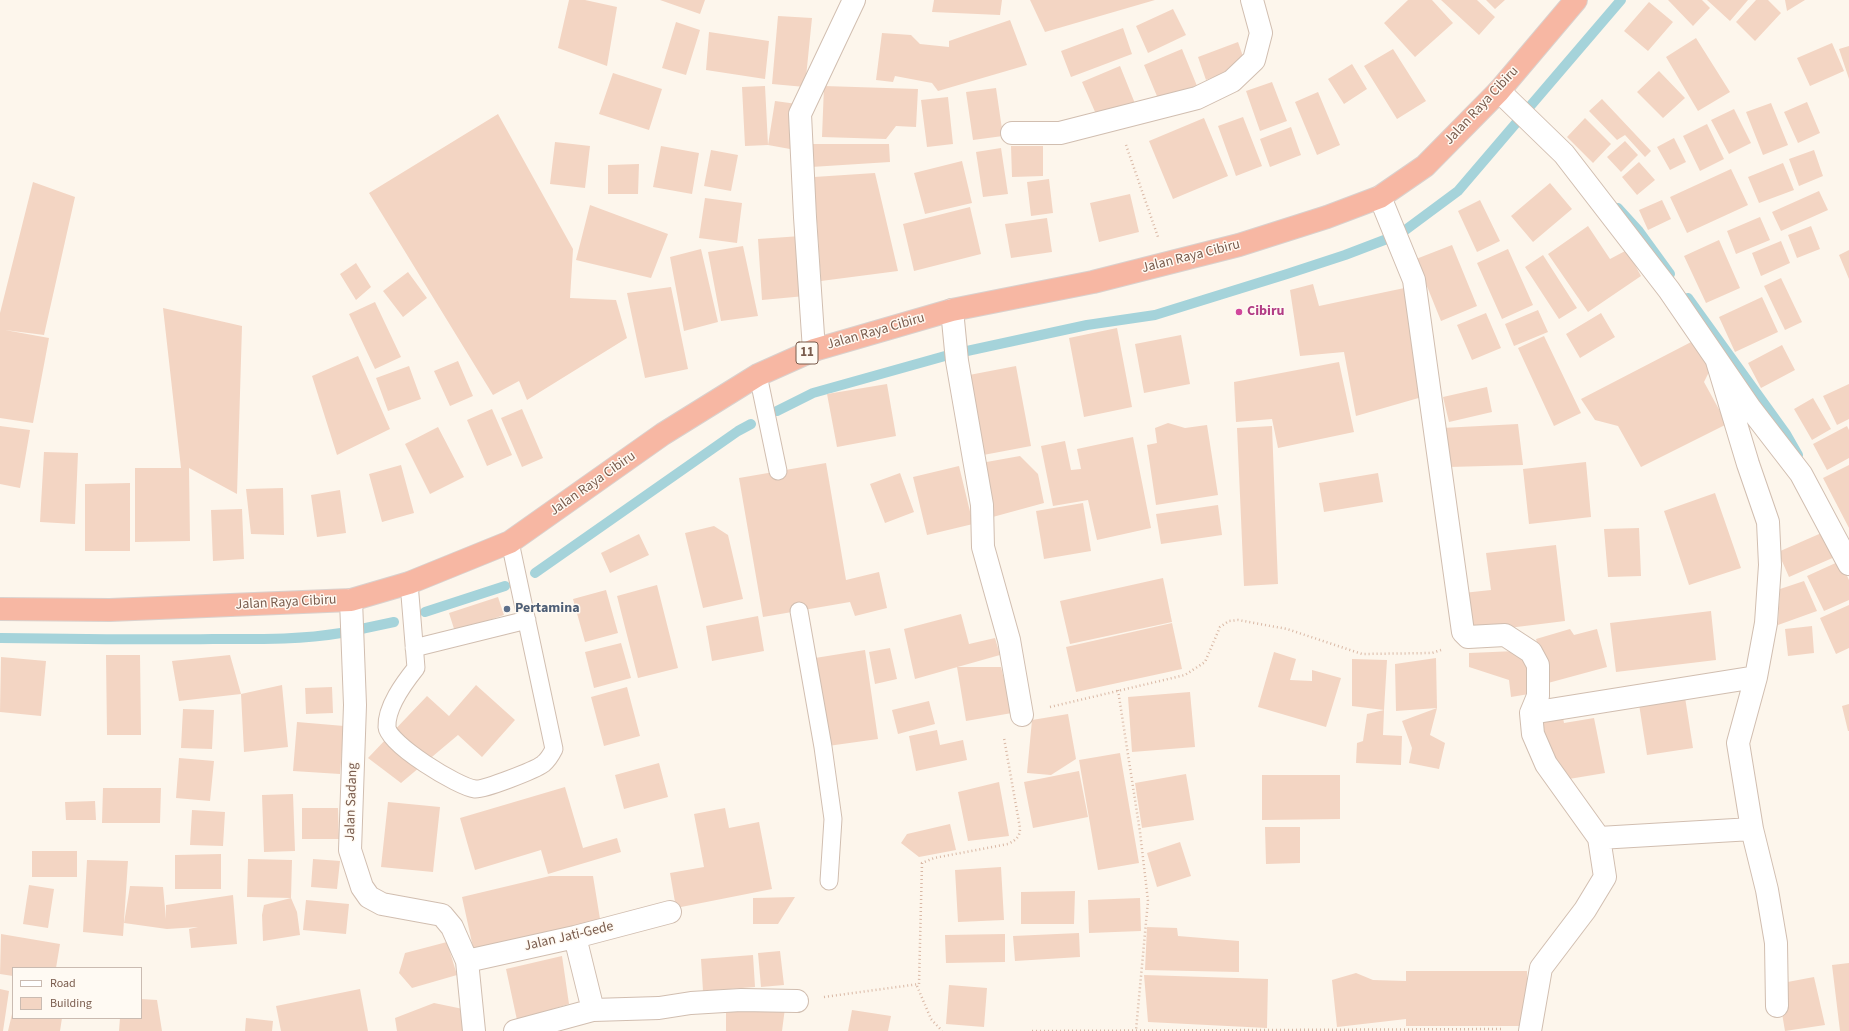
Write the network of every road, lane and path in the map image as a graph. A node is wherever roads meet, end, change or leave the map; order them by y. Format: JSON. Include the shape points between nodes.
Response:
{"nodes":[{"id":1,"x":854,"y":0,"type":"edge"},
{"id":2,"x":1252,"y":0,"type":"edge"},
{"id":3,"x":1576,"y":0,"type":"edge"},
{"id":4,"x":1499,"y":91,"type":"junction"},
{"id":5,"x":1116,"y":118,"type":"junction"},
{"id":6,"x":1012,"y":133,"type":"dead end"},
{"id":7,"x":1380,"y":197,"type":"junction"},
{"id":8,"x":1167,"y":263,"type":"junction"},
{"id":9,"x":952,"y":310,"type":"junction"},
{"id":10,"x":814,"y":350,"type":"junction"},
{"id":11,"x":1717,"y":361,"type":"junction"},
{"id":12,"x":758,"y":375,"type":"junction"},
{"id":13,"x":778,"y":471,"type":"dead end"},
{"id":14,"x":510,"y":542,"type":"junction"},
{"id":15,"x":1849,"y":564,"type":"edge"},
{"id":16,"x":409,"y":583,"type":"junction"},
{"id":17,"x":351,"y":600,"type":"junction"},
{"id":18,"x":0,"y":609,"type":"edge"},
{"id":19,"x":799,"y":611,"type":"dead end"},
{"id":20,"x":527,"y":620,"type":"junction"},
{"id":21,"x":414,"y":648,"type":"junction"},
{"id":22,"x":1444,"y":650,"type":"dead end"},
{"id":23,"x":1756,"y":677,"type":"junction"},
{"id":24,"x":1118,"y":690,"type":"junction"},
{"id":25,"x":1530,"y":713,"type":"junction"},
{"id":26,"x":1022,"y":715,"type":"junction"},
{"id":27,"x":1752,"y":829,"type":"junction"},
{"id":28,"x":1598,"y":838,"type":"junction"},
{"id":29,"x":829,"y":881,"type":"dead end"},
{"id":30,"x":670,"y":912,"type":"dead end"},
{"id":31,"x":575,"y":937,"type":"junction"},
{"id":32,"x":467,"y":961,"type":"junction"},
{"id":33,"x":917,"y":986,"type":"junction"},
{"id":34,"x":797,"y":1001,"type":"joint"},
{"id":35,"x":1777,"y":1006,"type":"dead end"},
{"id":36,"x":593,"y":1010,"type":"junction"},
{"id":37,"x":1508,"y":1029,"type":"dead end"},
{"id":38,"x":1136,"y":1030,"type":"edge"},
{"id":39,"x":474,"y":1031,"type":"edge"},
{"id":40,"x":515,"y":1031,"type":"edge"},
{"id":41,"x":942,"y":1031,"type":"edge"},
{"id":42,"x":1032,"y":1031,"type":"edge"},
{"id":43,"x":1530,"y":1031,"type":"edge"}],
"edges":[{"from":1,"to":10,"type":"street","via":[[800,114]]},
{"from":2,"to":5,"type":"street","via":[[1261,33],[1254,60],[1232,81],[1197,98]]},
{"from":3,"to":4,"type":"highway","name":"Jalan Raya Cibiru","number":"11"},
{"from":4,"to":7,"type":"highway","name":"Jalan Raya Cibiru","number":"11","via":[[1425,166]]},
{"from":4,"to":11,"type":"street","via":[[1564,154],[1669,290]]},
{"from":5,"to":6,"type":"street","via":[[1060,133]]},
{"from":5,"to":8,"type":"path"},
{"from":7,"to":8,"type":"highway","name":"Jalan Raya Cibiru","number":"11","via":[[1239,245]]},
{"from":7,"to":25,"type":"street","via":[[1414,280],[1462,632],[1468,637],[1505,635],[1531,652],[1538,664],[1538,696]]},
{"from":8,"to":9,"type":"highway","name":"Jalan Raya Cibiru","number":"11","via":[[1093,282]]},
{"from":9,"to":10,"type":"highway","name":"Jalan Raya Cibiru","number":"11"},
{"from":9,"to":26,"type":"street","via":[[957,361],[982,505],[983,548],[1009,640]]},
{"from":10,"to":12,"type":"highway","name":"Jalan Raya Cibiru","number":"11"},
{"from":11,"to":15,"type":"street","via":[[1801,474]]},
{"from":11,"to":23,"type":"street","via":[[1768,522],[1770,565],[1766,622]]},
{"from":12,"to":13,"type":"lane"},
{"from":12,"to":14,"type":"highway","name":"Jalan Raya Cibiru","number":"11","via":[[663,434]]},
{"from":14,"to":16,"type":"highway","name":"Jalan Raya Cibiru","number":"11"},
{"from":14,"to":20,"type":"lane"},
{"from":16,"to":17,"type":"highway","name":"Jalan Raya Cibiru","number":"11"},
{"from":16,"to":21,"type":"lane"},
{"from":17,"to":18,"type":"highway","name":"Jalan Raya Cibiru","number":"11","via":[[110,610]]},
{"from":17,"to":32,"type":"street","name":"Jalan Sadang","via":[[355,705],[350,850],[362,887],[369,897],[382,904],[442,915],[452,927]]},
{"from":19,"to":29,"type":"lane","via":[[833,820]]},
{"from":20,"to":21,"type":"lane"},
{"from":20,"to":21,"type":"lane","via":[[554,749],[543,765],[487,788],[474,789],[435,771],[396,741],[387,729],[388,718],[399,690],[416,668]]},
{"from":22,"to":24,"type":"path","via":[[1432,653],[1362,654],[1287,629],[1238,620],[1229,621],[1220,627],[1205,662],[1194,671]]},
{"from":23,"to":25,"type":"street"},
{"from":23,"to":27,"type":"street","via":[[1738,743]]},
{"from":24,"to":26,"type":"path"},
{"from":24,"to":38,"type":"path","via":[[1148,901]]},
{"from":25,"to":28,"type":"street","via":[[1533,734],[1546,764]]},
{"from":26,"to":33,"type":"path","via":[[1006,725],[1004,733],[1020,835],[1008,844],[934,858],[922,863],[920,979]]},
{"from":27,"to":28,"type":"street"},
{"from":27,"to":35,"type":"street","via":[[1767,890],[1776,943]]},
{"from":28,"to":43,"type":"street","via":[[1605,877],[1585,910],[1542,968]]},
{"from":30,"to":31,"type":"street","name":"Jalan Jati-Gede"},
{"from":31,"to":32,"type":"street","name":"Jalan Jati-Gede"},
{"from":31,"to":36,"type":"street"},
{"from":32,"to":39,"type":"street","name":"Jalan Sadang"},
{"from":33,"to":34,"type":"path"},
{"from":33,"to":41,"type":"path","via":[[930,1019]]},
{"from":34,"to":36,"type":"street","via":[[741,1000],[659,1008]]},
{"from":36,"to":40,"type":"street"},
{"from":37,"to":38,"type":"path"},
{"from":38,"to":42,"type":"path"}]}
